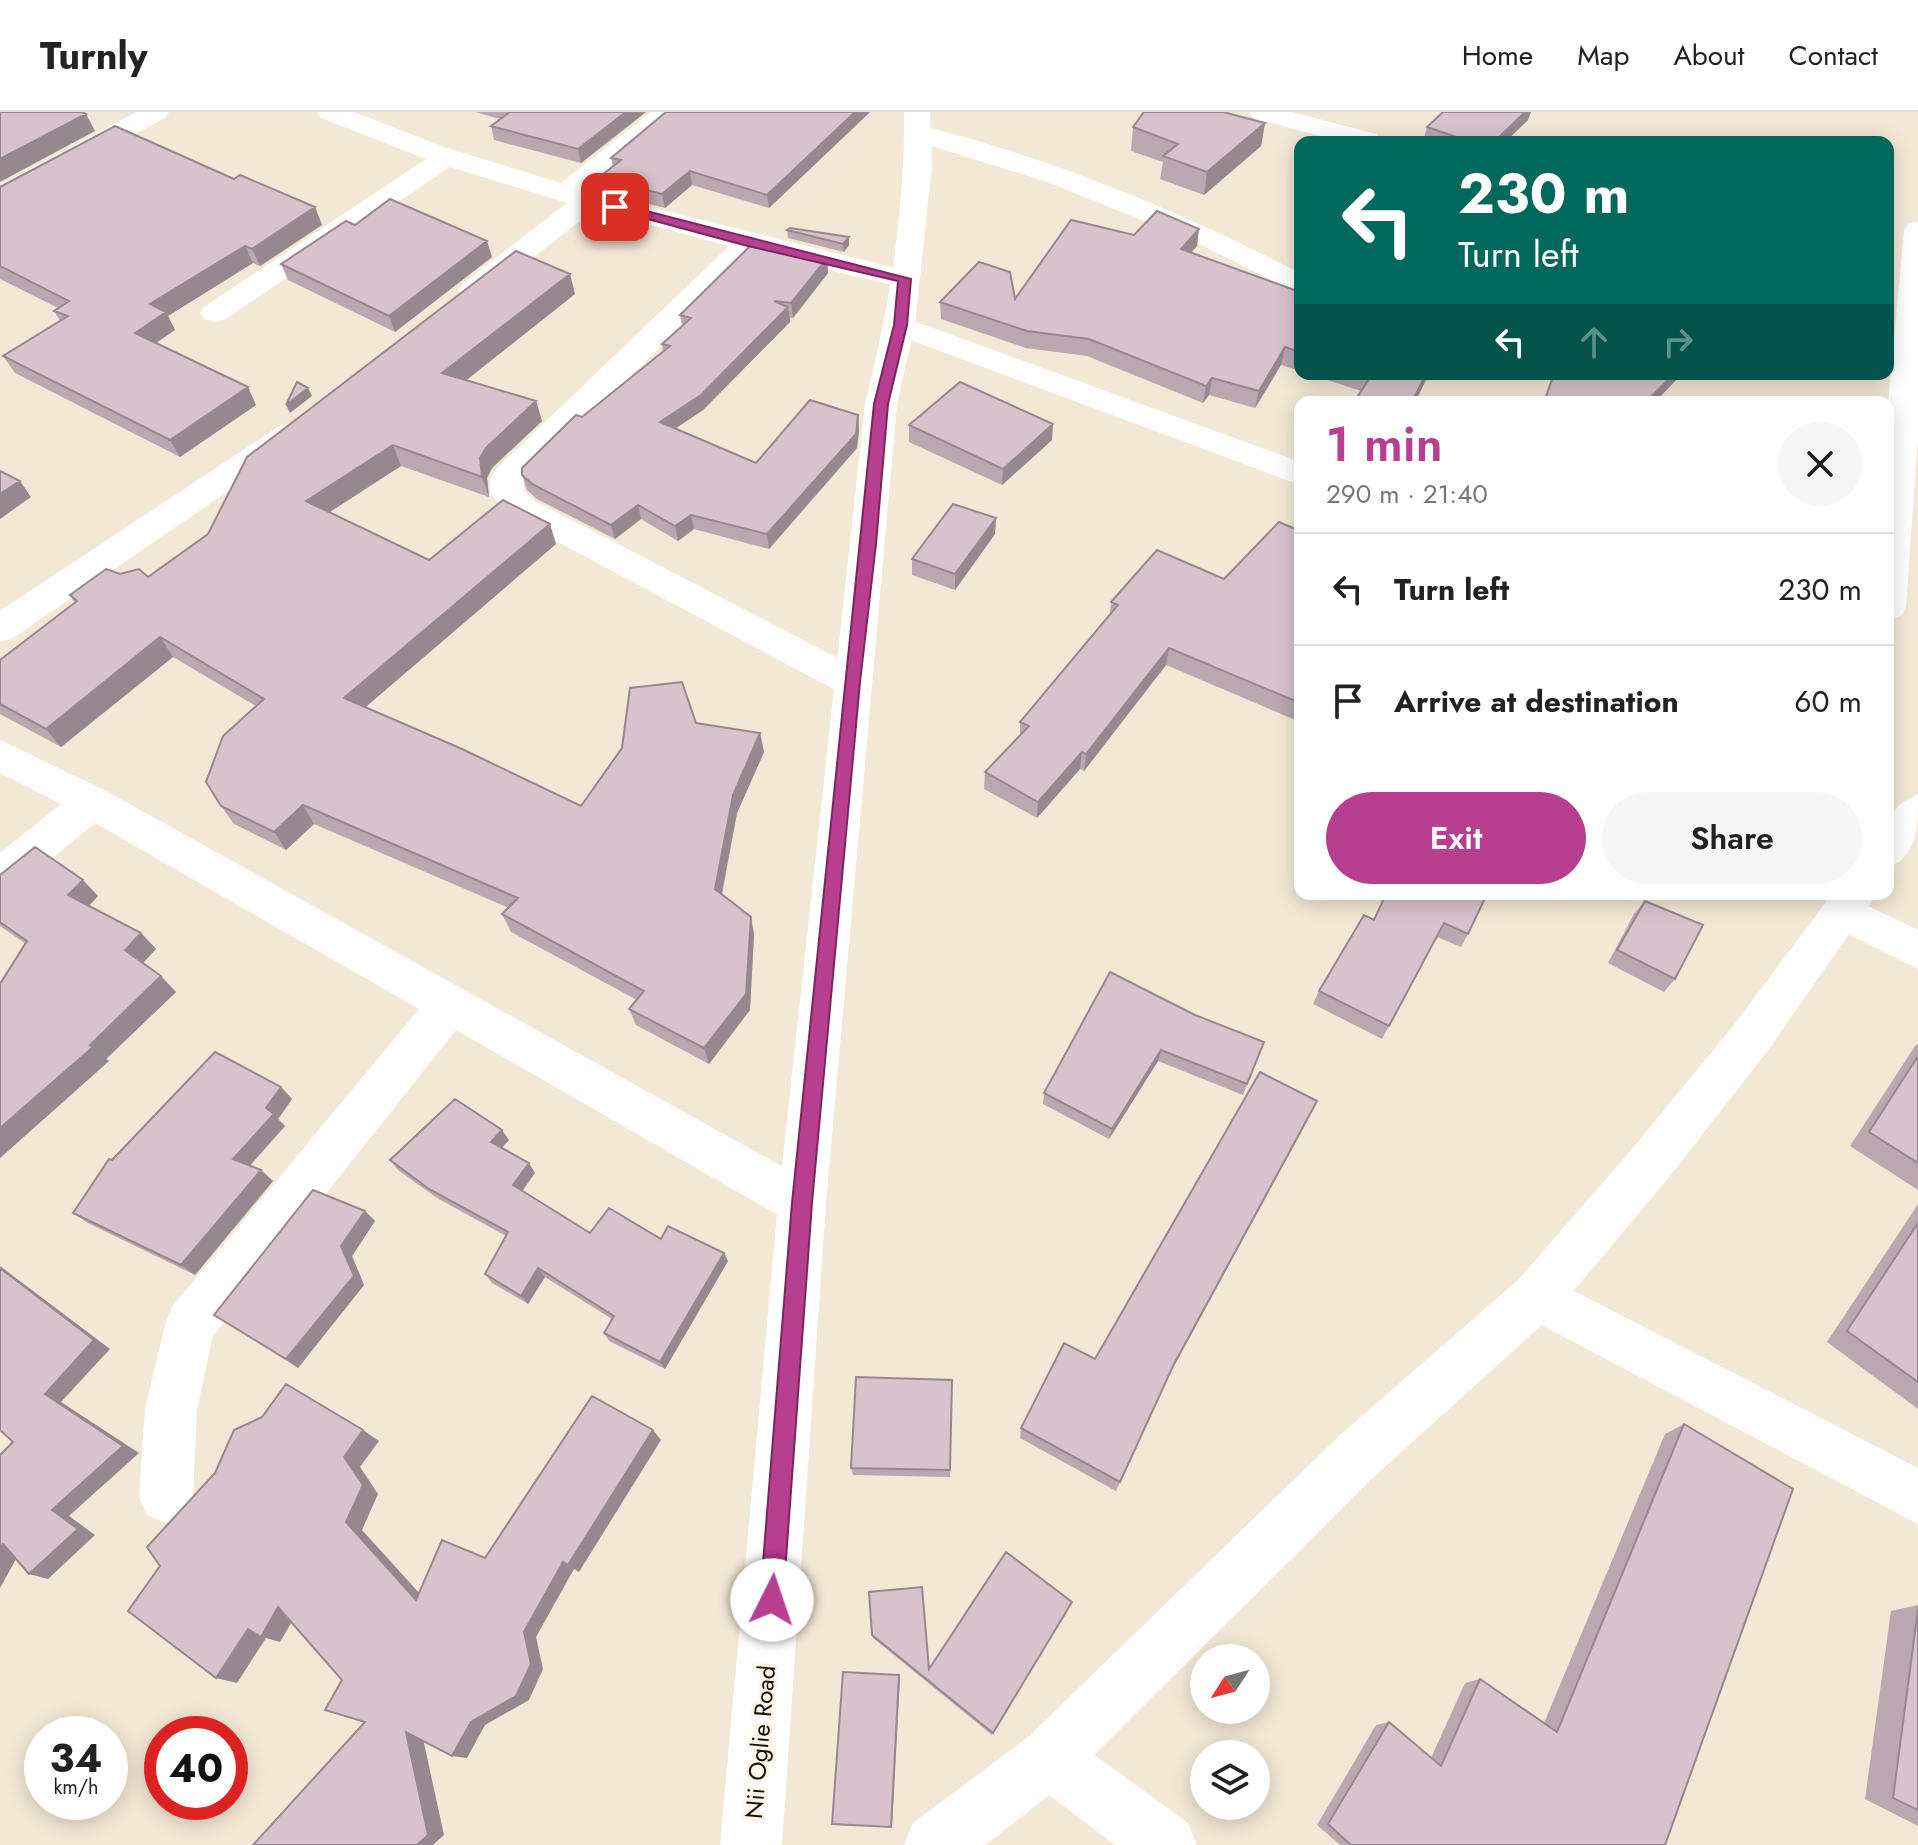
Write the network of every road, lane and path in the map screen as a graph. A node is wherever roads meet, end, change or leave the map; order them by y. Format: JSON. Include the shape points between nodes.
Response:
{"nodes":[{"id":1,"x":156,"y":112,"type":"edge"},
{"id":2,"x":330,"y":112,"type":"edge"},
{"id":3,"x":667,"y":112,"type":"edge"},
{"id":4,"x":1262,"y":112,"type":"edge"},
{"id":5,"x":918,"y":122,"type":"edge"},
{"id":6,"x":1351,"y":136,"type":"edge"},
{"id":7,"x":447,"y":157,"type":"junction"},
{"id":8,"x":0,"y":196,"type":"edge"},
{"id":9,"x":577,"y":196,"type":"junction"},
{"id":10,"x":1918,"y":230,"type":"edge"},
{"id":11,"x":749,"y":243,"type":"junction"},
{"id":12,"x":905,"y":279,"type":"junction"},
{"id":13,"x":1294,"y":282,"type":"edge"},
{"id":14,"x":452,"y":307,"type":"edge"},
{"id":15,"x":215,"y":313,"type":"dead end"},
{"id":16,"x":900,"y":325,"type":"junction"},
{"id":17,"x":315,"y":414,"type":"edge"},
{"id":18,"x":1294,"y":472,"type":"edge"},
{"id":19,"x":1894,"y":532,"type":"edge"},
{"id":20,"x":0,"y":629,"type":"edge"},
{"id":21,"x":852,"y":682,"type":"junction"},
{"id":22,"x":0,"y":755,"type":"edge"},
{"id":23,"x":92,"y":802,"type":"junction"},
{"id":24,"x":1918,"y":811,"type":"edge"},
{"id":25,"x":1894,"y":843,"type":"edge"},
{"id":26,"x":0,"y":877,"type":"edge"},
{"id":27,"x":1850,"y":903,"type":"edge"},
{"id":28,"x":1918,"y":951,"type":"edge"},
{"id":29,"x":450,"y":1004,"type":"junction"},
{"id":30,"x":802,"y":1203,"type":"junction"},
{"id":31,"x":1537,"y":1296,"type":"junction"},
{"id":32,"x":166,"y":1496,"type":"dead end"},
{"id":33,"x":1918,"y":1497,"type":"edge"},
{"id":34,"x":1049,"y":1758,"type":"junction"},
{"id":35,"x":751,"y":1845,"type":"edge"},
{"id":36,"x":935,"y":1845,"type":"edge"},
{"id":37,"x":1166,"y":1845,"type":"edge"}],
"edges":[{"from":1,"to":8,"type":"street"},
{"from":2,"to":7,"type":"street"},
{"from":3,"to":9,"type":"street"},
{"from":4,"to":6,"type":"street"},
{"from":5,"to":12,"type":"street","name":"Nii Oglie Road"},
{"from":5,"to":13,"type":"street","via":[[1199,233]]},
{"from":7,"to":9,"type":"street"},
{"from":7,"to":15,"type":"street"},
{"from":9,"to":11,"type":"street"},
{"from":9,"to":14,"type":"street"},
{"from":10,"to":19,"type":"street"},
{"from":11,"to":12,"type":"street"},
{"from":11,"to":21,"type":"street","via":[[507,478],[507,494],[523,509]]},
{"from":12,"to":16,"type":"street","name":"Nii Oglie Road"},
{"from":16,"to":18,"type":"street"},
{"from":16,"to":21,"type":"street","name":"Nii Oglie Road","via":[[881,404]]},
{"from":17,"to":20,"type":"street","via":[[265,453]]},
{"from":21,"to":30,"type":"street","name":"Nii Oglie Road"},
{"from":22,"to":23,"type":"street"},
{"from":23,"to":26,"type":"street"},
{"from":23,"to":29,"type":"street"},
{"from":24,"to":25,"type":"street"},
{"from":27,"to":28,"type":"street"},
{"from":27,"to":31,"type":"street","via":[[1750,1039]]},
{"from":29,"to":30,"type":"street"},
{"from":29,"to":32,"type":"street","via":[[190,1325],[171,1409]]},
{"from":30,"to":35,"type":"street","name":"Nii Oglie Road"},
{"from":31,"to":33,"type":"street"},
{"from":31,"to":34,"type":"street","via":[[1358,1455]]},
{"from":34,"to":36,"type":"street"},
{"from":34,"to":37,"type":"street"}]}
